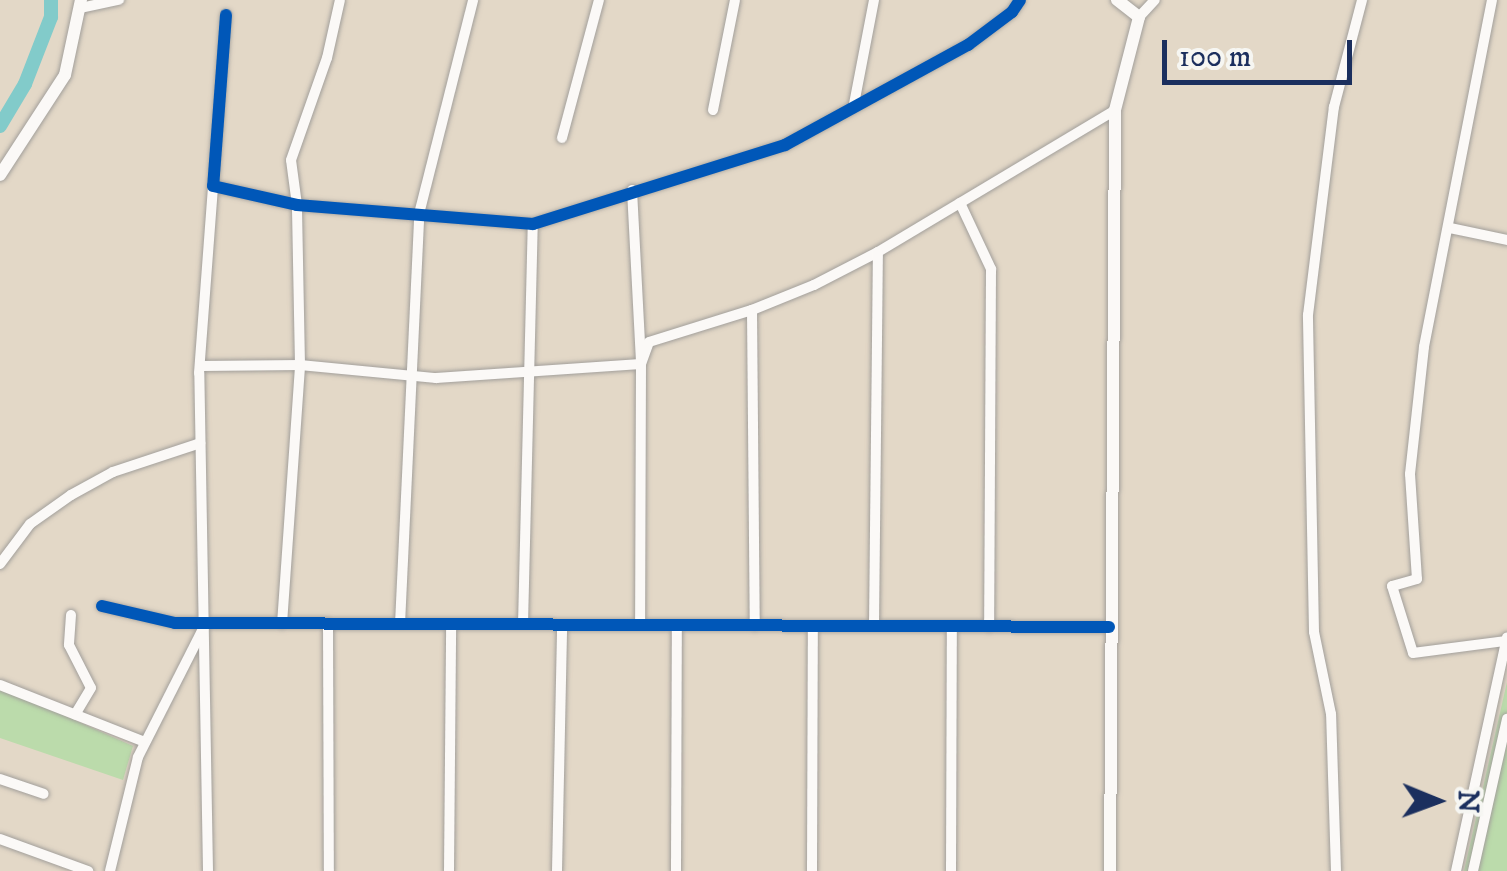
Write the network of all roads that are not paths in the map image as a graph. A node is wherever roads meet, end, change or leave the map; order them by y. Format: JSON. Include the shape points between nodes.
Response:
{"nodes":[{"id":1,"x":119,"y":0,"type":"edge"},
{"id":2,"x":340,"y":0,"type":"edge"},
{"id":3,"x":473,"y":0,"type":"edge"},
{"id":4,"x":600,"y":0,"type":"edge"},
{"id":5,"x":735,"y":0,"type":"edge"},
{"id":6,"x":874,"y":0,"type":"edge"},
{"id":7,"x":1020,"y":0,"type":"edge"},
{"id":8,"x":1118,"y":0,"type":"edge"},
{"id":9,"x":1154,"y":0,"type":"edge"},
{"id":10,"x":1362,"y":0,"type":"edge"},
{"id":11,"x":1492,"y":0,"type":"edge"},
{"id":12,"x":81,"y":4,"type":"edge"},
{"id":13,"x":226,"y":15,"type":"dead end"},
{"id":14,"x":1139,"y":17,"type":"junction"},
{"id":15,"x":854,"y":104,"type":"junction"},
{"id":16,"x":712,"y":110,"type":"dead end"},
{"id":17,"x":1115,"y":110,"type":"junction"},
{"id":18,"x":562,"y":138,"type":"dead end"},
{"id":19,"x":0,"y":175,"type":"edge"},
{"id":20,"x":213,"y":186,"type":"junction"},
{"id":21,"x":632,"y":190,"type":"junction"},
{"id":22,"x":960,"y":202,"type":"junction"},
{"id":23,"x":297,"y":205,"type":"junction"},
{"id":24,"x":419,"y":214,"type":"junction"},
{"id":25,"x":533,"y":224,"type":"junction"},
{"id":26,"x":1450,"y":228,"type":"junction"},
{"id":27,"x":1507,"y":240,"type":"edge"},
{"id":28,"x":878,"y":252,"type":"junction"},
{"id":29,"x":752,"y":310,"type":"junction"},
{"id":30,"x":641,"y":364,"type":"junction"},
{"id":31,"x":300,"y":365,"type":"junction"},
{"id":32,"x":201,"y":366,"type":"junction"},
{"id":33,"x":527,"y":370,"type":"junction"},
{"id":34,"x":410,"y":372,"type":"junction"},
{"id":35,"x":200,"y":443,"type":"junction"},
{"id":36,"x":0,"y":564,"type":"edge"},
{"id":37,"x":102,"y":606,"type":"dead end"},
{"id":38,"x":71,"y":615,"type":"dead end"},
{"id":39,"x":205,"y":623,"type":"junction"},
{"id":40,"x":282,"y":624,"type":"junction"},
{"id":41,"x":328,"y":624,"type":"junction"},
{"id":42,"x":400,"y":624,"type":"junction"},
{"id":43,"x":451,"y":624,"type":"junction"},
{"id":44,"x":523,"y":624,"type":"junction"},
{"id":45,"x":678,"y":625,"type":"junction"},
{"id":46,"x":562,"y":626,"type":"junction"},
{"id":47,"x":640,"y":626,"type":"junction"},
{"id":48,"x":755,"y":626,"type":"junction"},
{"id":49,"x":874,"y":626,"type":"junction"},
{"id":50,"x":952,"y":627,"type":"junction"},
{"id":51,"x":988,"y":627,"type":"junction"},
{"id":52,"x":1109,"y":627,"type":"junction"},
{"id":53,"x":814,"y":628,"type":"junction"},
{"id":54,"x":1507,"y":639,"type":"edge"},
{"id":55,"x":0,"y":684,"type":"edge"},
{"id":56,"x":75,"y":715,"type":"junction"},
{"id":57,"x":1507,"y":719,"type":"edge"},
{"id":58,"x":145,"y":742,"type":"junction"},
{"id":59,"x":0,"y":780,"type":"edge"},
{"id":60,"x":44,"y":794,"type":"dead end"},
{"id":61,"x":0,"y":839,"type":"edge"},
{"id":62,"x":88,"y":871,"type":"edge"},
{"id":63,"x":110,"y":871,"type":"edge"},
{"id":64,"x":208,"y":871,"type":"edge"},
{"id":65,"x":329,"y":871,"type":"edge"},
{"id":66,"x":450,"y":871,"type":"edge"},
{"id":67,"x":557,"y":871,"type":"edge"},
{"id":68,"x":676,"y":871,"type":"edge"},
{"id":69,"x":812,"y":871,"type":"edge"},
{"id":70,"x":951,"y":871,"type":"edge"},
{"id":71,"x":1110,"y":871,"type":"edge"},
{"id":72,"x":1336,"y":871,"type":"edge"},
{"id":73,"x":1456,"y":871,"type":"edge"},
{"id":74,"x":1473,"y":871,"type":"edge"}],
"edges":[{"from":1,"to":12,"type":"street"},
{"from":2,"to":23,"type":"street","via":[[291,160]]},
{"from":3,"to":24,"type":"street"},
{"from":4,"to":18,"type":"street"},
{"from":5,"to":16,"type":"street"},
{"from":6,"to":15,"type":"street"},
{"from":7,"to":15,"type":"street","via":[[968,45]]},
{"from":8,"to":14,"type":"street"},
{"from":9,"to":14,"type":"street"},
{"from":10,"to":72,"type":"street","via":[[1334,106],[1308,314],[1314,632],[1331,714]]},
{"from":11,"to":26,"type":"street"},
{"from":12,"to":19,"type":"street","via":[[65,75]]},
{"from":13,"to":20,"type":"street"},
{"from":14,"to":17,"type":"street"},
{"from":15,"to":21,"type":"street","via":[[785,145]]},
{"from":17,"to":22,"type":"street"},
{"from":17,"to":52,"type":"street"},
{"from":20,"to":23,"type":"street"},
{"from":20,"to":32,"type":"street"},
{"from":21,"to":25,"type":"street"},
{"from":21,"to":30,"type":"street"},
{"from":22,"to":28,"type":"street"},
{"from":22,"to":51,"type":"street","via":[[991,269]]},
{"from":23,"to":24,"type":"street"},
{"from":23,"to":31,"type":"street"},
{"from":24,"to":25,"type":"street"},
{"from":24,"to":34,"type":"street"},
{"from":25,"to":33,"type":"street"},
{"from":26,"to":27,"type":"street"},
{"from":26,"to":54,"type":"street","via":[[1424,348],[1410,474],[1417,578],[1392,586],[1414,654]]},
{"from":28,"to":29,"type":"street"},
{"from":28,"to":49,"type":"street"},
{"from":29,"to":30,"type":"street","via":[[649,342]]},
{"from":29,"to":48,"type":"street"},
{"from":30,"to":33,"type":"street"},
{"from":30,"to":47,"type":"street"},
{"from":31,"to":32,"type":"street"},
{"from":31,"to":34,"type":"street"},
{"from":31,"to":40,"type":"street"},
{"from":32,"to":35,"type":"street"},
{"from":33,"to":34,"type":"street","via":[[436,378]]},
{"from":33,"to":44,"type":"street"},
{"from":34,"to":42,"type":"street"},
{"from":35,"to":36,"type":"street","via":[[113,472],[72,494],[30,524]]},
{"from":35,"to":39,"type":"street"},
{"from":37,"to":39,"type":"street"},
{"from":38,"to":56,"type":"street","via":[[69,645],[91,688]]},
{"from":39,"to":40,"type":"street"},
{"from":39,"to":58,"type":"street"},
{"from":39,"to":64,"type":"street"},
{"from":40,"to":41,"type":"street"},
{"from":41,"to":42,"type":"street"},
{"from":41,"to":65,"type":"street"},
{"from":42,"to":43,"type":"street"},
{"from":43,"to":44,"type":"street"},
{"from":43,"to":66,"type":"street"},
{"from":44,"to":46,"type":"street"},
{"from":45,"to":47,"type":"street"},
{"from":45,"to":48,"type":"street"},
{"from":45,"to":68,"type":"street"},
{"from":46,"to":47,"type":"street"},
{"from":46,"to":67,"type":"street"},
{"from":48,"to":53,"type":"street"},
{"from":49,"to":50,"type":"street"},
{"from":49,"to":53,"type":"street"},
{"from":50,"to":51,"type":"street"},
{"from":50,"to":70,"type":"street"},
{"from":51,"to":52,"type":"street"},
{"from":52,"to":71,"type":"street"},
{"from":53,"to":69,"type":"street"},
{"from":54,"to":73,"type":"street"},
{"from":55,"to":56,"type":"street"},
{"from":56,"to":58,"type":"street"},
{"from":57,"to":74,"type":"street"},
{"from":58,"to":63,"type":"street"},
{"from":59,"to":60,"type":"street"},
{"from":61,"to":62,"type":"street"}]}
